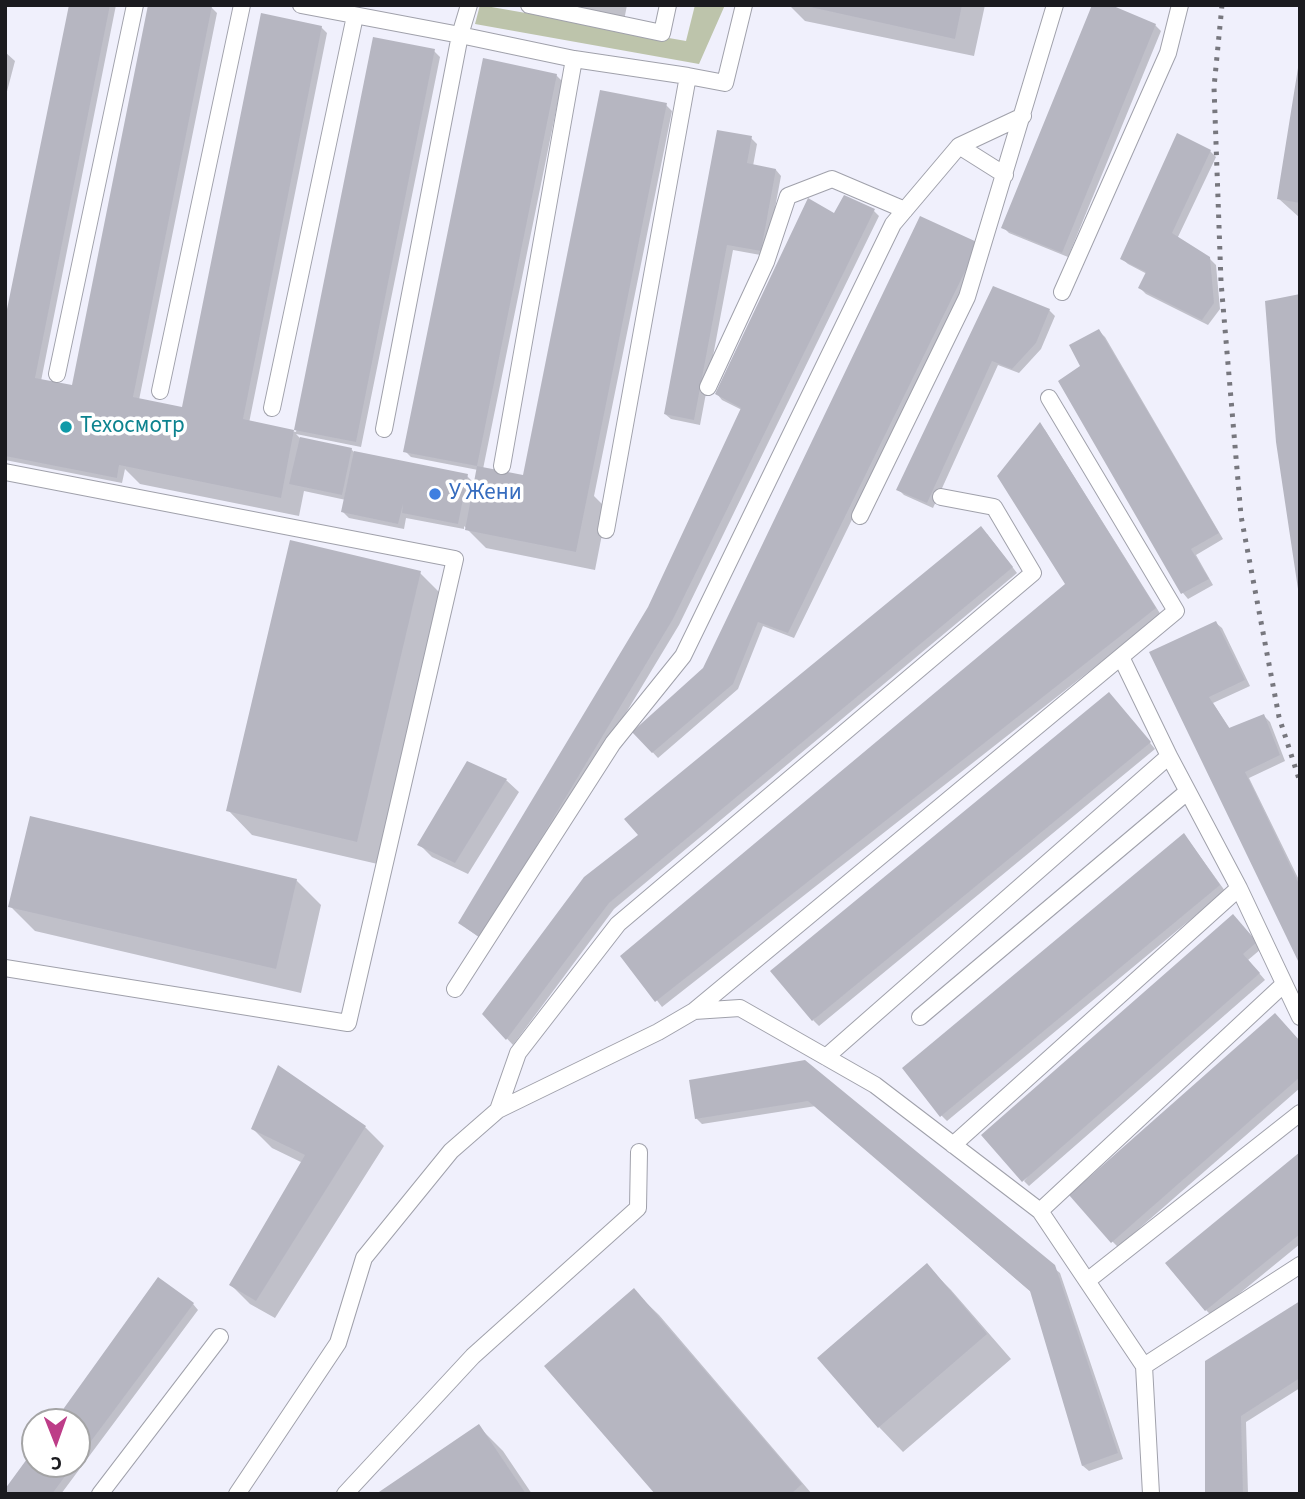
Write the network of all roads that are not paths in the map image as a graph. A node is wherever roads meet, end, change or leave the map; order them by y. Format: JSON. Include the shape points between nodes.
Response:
{"nodes":[{"id":1,"x":135,"y":5,"type":"edge"},
{"id":2,"x":242,"y":5,"type":"edge"},
{"id":3,"x":301,"y":5,"type":"edge"},
{"id":4,"x":469,"y":5,"type":"edge"},
{"id":5,"x":529,"y":5,"type":"edge"},
{"id":6,"x":668,"y":5,"type":"edge"},
{"id":7,"x":744,"y":5,"type":"edge"},
{"id":8,"x":1055,"y":5,"type":"edge"},
{"id":9,"x":1180,"y":5,"type":"edge"},
{"id":10,"x":355,"y":16,"type":"junction"},
{"id":11,"x":460,"y":35,"type":"junction"},
{"id":12,"x":574,"y":59,"type":"junction"},
{"id":13,"x":688,"y":76,"type":"junction"},
{"id":14,"x":1023,"y":116,"type":"junction"},
{"id":15,"x":959,"y":146,"type":"junction"},
{"id":16,"x":1005,"y":175,"type":"junction"},
{"id":17,"x":905,"y":210,"type":"junction"},
{"id":18,"x":1062,"y":292,"type":"dead end"},
{"id":19,"x":57,"y":374,"type":"dead end"},
{"id":20,"x":708,"y":387,"type":"dead end"},
{"id":21,"x":160,"y":391,"type":"dead end"},
{"id":22,"x":1049,"y":398,"type":"dead end"},
{"id":23,"x":272,"y":408,"type":"dead end"},
{"id":24,"x":384,"y":429,"type":"dead end"},
{"id":25,"x":502,"y":467,"type":"dead end"},
{"id":26,"x":5,"y":472,"type":"edge"},
{"id":27,"x":941,"y":497,"type":"dead end"},
{"id":28,"x":860,"y":516,"type":"dead end"},
{"id":29,"x":606,"y":530,"type":"dead end"},
{"id":30,"x":1121,"y":657,"type":"junction"},
{"id":31,"x":1169,"y":756,"type":"junction"},
{"id":32,"x":1187,"y":792,"type":"junction"},
{"id":33,"x":1239,"y":888,"type":"junction"},
{"id":34,"x":5,"y":968,"type":"edge"},
{"id":35,"x":1284,"y":984,"type":"junction"},
{"id":36,"x":455,"y":989,"type":"dead end"},
{"id":37,"x":694,"y":1011,"type":"junction"},
{"id":38,"x":920,"y":1017,"type":"dead end"},
{"id":39,"x":1300,"y":1017,"type":"edge"},
{"id":40,"x":826,"y":1057,"type":"junction"},
{"id":41,"x":498,"y":1110,"type":"junction"},
{"id":42,"x":1300,"y":1113,"type":"edge"},
{"id":43,"x":953,"y":1145,"type":"junction"},
{"id":44,"x":639,"y":1152,"type":"dead end"},
{"id":45,"x":1040,"y":1211,"type":"junction"},
{"id":46,"x":1300,"y":1265,"type":"edge"},
{"id":47,"x":1087,"y":1281,"type":"junction"},
{"id":48,"x":220,"y":1337,"type":"dead end"},
{"id":49,"x":1144,"y":1366,"type":"junction"},
{"id":50,"x":100,"y":1494,"type":"edge"},
{"id":51,"x":237,"y":1494,"type":"edge"},
{"id":52,"x":345,"y":1494,"type":"edge"},
{"id":53,"x":1151,"y":1494,"type":"edge"}],
"edges":[{"from":1,"to":19,"type":"lane"},
{"from":2,"to":21,"type":"lane"},
{"from":3,"to":10,"type":"lane"},
{"from":4,"to":11,"type":"lane"},
{"from":5,"to":6,"type":"lane","via":[[662,33]]},
{"from":7,"to":13,"type":"lane","via":[[725,83]]},
{"from":8,"to":14,"type":"lane"},
{"from":9,"to":18,"type":"lane","via":[[1168,52]]},
{"from":10,"to":11,"type":"lane"},
{"from":10,"to":23,"type":"lane"},
{"from":11,"to":12,"type":"lane"},
{"from":11,"to":24,"type":"lane"},
{"from":12,"to":13,"type":"lane"},
{"from":12,"to":25,"type":"lane"},
{"from":13,"to":29,"type":"lane"},
{"from":14,"to":15,"type":"lane"},
{"from":14,"to":16,"type":"lane"},
{"from":15,"to":16,"type":"lane"},
{"from":15,"to":17,"type":"lane"},
{"from":16,"to":28,"type":"lane","via":[[967,297]]},
{"from":17,"to":20,"type":"lane","via":[[832,179],[788,195],[766,262]]},
{"from":17,"to":36,"type":"lane","via":[[893,224],[683,656],[613,743]]},
{"from":22,"to":30,"type":"lane","via":[[1176,611]]},
{"from":26,"to":34,"type":"lane","via":[[455,559],[348,1023]]},
{"from":27,"to":41,"type":"lane","via":[[994,507],[1033,573],[618,924],[518,1053]]},
{"from":30,"to":31,"type":"lane"},
{"from":30,"to":37,"type":"lane"},
{"from":31,"to":32,"type":"lane"},
{"from":31,"to":40,"type":"lane"},
{"from":32,"to":33,"type":"lane"},
{"from":32,"to":38,"type":"lane"},
{"from":33,"to":35,"type":"lane"},
{"from":33,"to":43,"type":"lane"},
{"from":35,"to":39,"type":"lane"},
{"from":35,"to":45,"type":"lane"},
{"from":37,"to":40,"type":"lane","via":[[740,1008]]},
{"from":37,"to":41,"type":"lane"},
{"from":40,"to":43,"type":"lane","via":[[875,1086]]},
{"from":41,"to":51,"type":"lane","via":[[451,1151],[364,1258],[338,1343]]},
{"from":42,"to":47,"type":"lane"},
{"from":43,"to":45,"type":"lane"},
{"from":44,"to":52,"type":"lane","via":[[638,1208],[473,1356]]},
{"from":45,"to":47,"type":"lane"},
{"from":46,"to":49,"type":"lane"},
{"from":47,"to":49,"type":"lane"},
{"from":48,"to":50,"type":"lane"},
{"from":49,"to":53,"type":"lane"}]}
